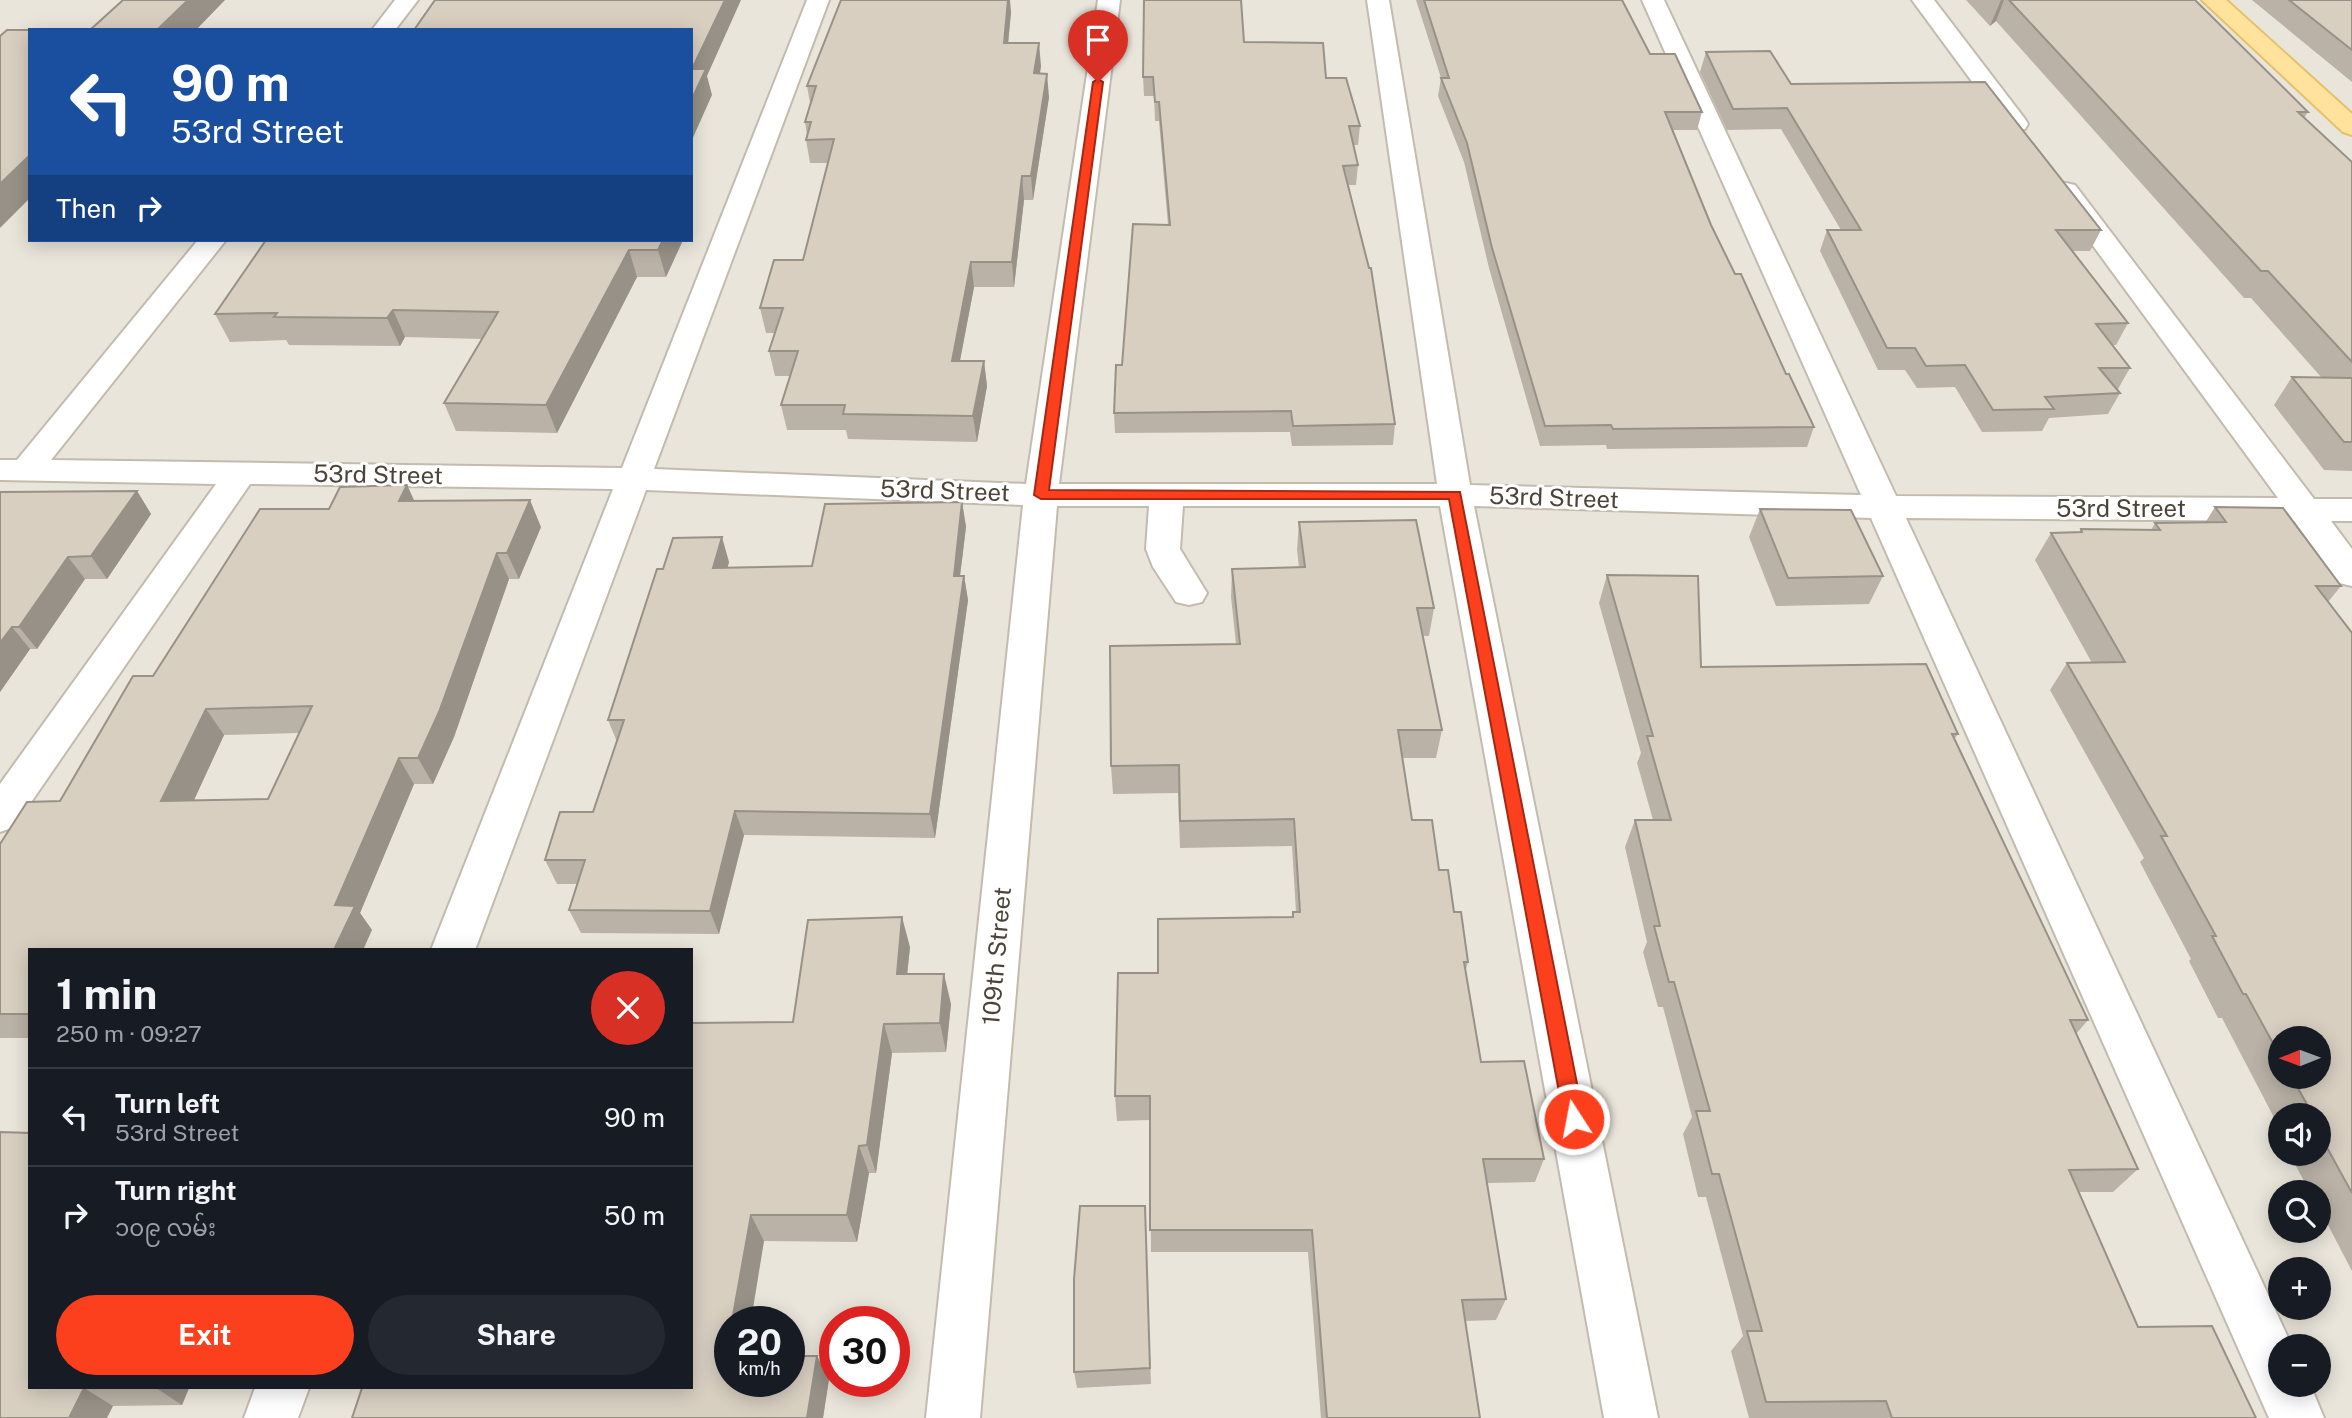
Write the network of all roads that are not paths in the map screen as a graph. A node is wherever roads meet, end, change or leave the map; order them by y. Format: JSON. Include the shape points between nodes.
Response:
{"nodes":[{"id":1,"x":407,"y":0,"type":"edge"},
{"id":2,"x":818,"y":0,"type":"edge"},
{"id":3,"x":1109,"y":0,"type":"edge"},
{"id":4,"x":1378,"y":0,"type":"edge"},
{"id":5,"x":1653,"y":0,"type":"edge"},
{"id":6,"x":1923,"y":0,"type":"edge"},
{"id":7,"x":2213,"y":0,"type":"edge"},
{"id":8,"x":385,"y":28,"type":"edge"},
{"id":9,"x":2352,"y":127,"type":"edge"},
{"id":10,"x":210,"y":242,"type":"edge"},
{"id":11,"x":13,"y":470,"type":"edge"},
{"id":12,"x":241,"y":473,"type":"junction"},
{"id":13,"x":636,"y":479,"type":"junction"},
{"id":14,"x":1041,"y":495,"type":"junction"},
{"id":15,"x":1455,"y":495,"type":"junction"},
{"id":16,"x":1167,"y":496,"type":"junction"},
{"id":17,"x":1882,"y":507,"type":"junction"},
{"id":18,"x":2304,"y":510,"type":"junction"},
{"id":19,"x":2352,"y":510,"type":"edge"},
{"id":20,"x":2352,"y":574,"type":"edge"},
{"id":21,"x":1189,"y":593,"type":"dead end"},
{"id":22,"x":0,"y":816,"type":"edge"},
{"id":23,"x":454,"y":948,"type":"edge"},
{"id":24,"x":2268,"y":1353,"type":"edge"},
{"id":25,"x":282,"y":1389,"type":"edge"},
{"id":26,"x":2288,"y":1397,"type":"edge"},
{"id":27,"x":271,"y":1418,"type":"edge"},
{"id":28,"x":953,"y":1418,"type":"edge"},
{"id":29,"x":1631,"y":1418,"type":"edge"},
{"id":30,"x":2297,"y":1418,"type":"edge"}],
"edges":[{"from":1,"to":8,"type":"street"},
{"from":2,"to":13,"type":"street"},
{"from":3,"to":14,"type":"street","name":"109th Street"},
{"from":4,"to":15,"type":"street"},
{"from":5,"to":17,"type":"street"},
{"from":6,"to":18,"type":"street"},
{"from":7,"to":9,"type":"main road"},
{"from":10,"to":11,"type":"street"},
{"from":11,"to":12,"type":"street","name":"53rd Street"},
{"from":12,"to":13,"type":"street","name":"53rd Street"},
{"from":12,"to":22,"type":"street"},
{"from":13,"to":14,"type":"street","name":"53rd Street"},
{"from":13,"to":23,"type":"street"},
{"from":14,"to":16,"type":"street","name":"53rd Street"},
{"from":14,"to":28,"type":"street","name":"109th Street"},
{"from":15,"to":16,"type":"street","name":"53rd Street"},
{"from":15,"to":17,"type":"street","name":"53rd Street"},
{"from":15,"to":29,"type":"street"},
{"from":16,"to":21,"type":"street","via":[[1163,549]]},
{"from":17,"to":18,"type":"street","name":"53rd Street"},
{"from":17,"to":24,"type":"street"},
{"from":18,"to":19,"type":"street","name":"53rd Street"},
{"from":18,"to":20,"type":"street"},
{"from":25,"to":27,"type":"street"},
{"from":26,"to":30,"type":"street"}]}
